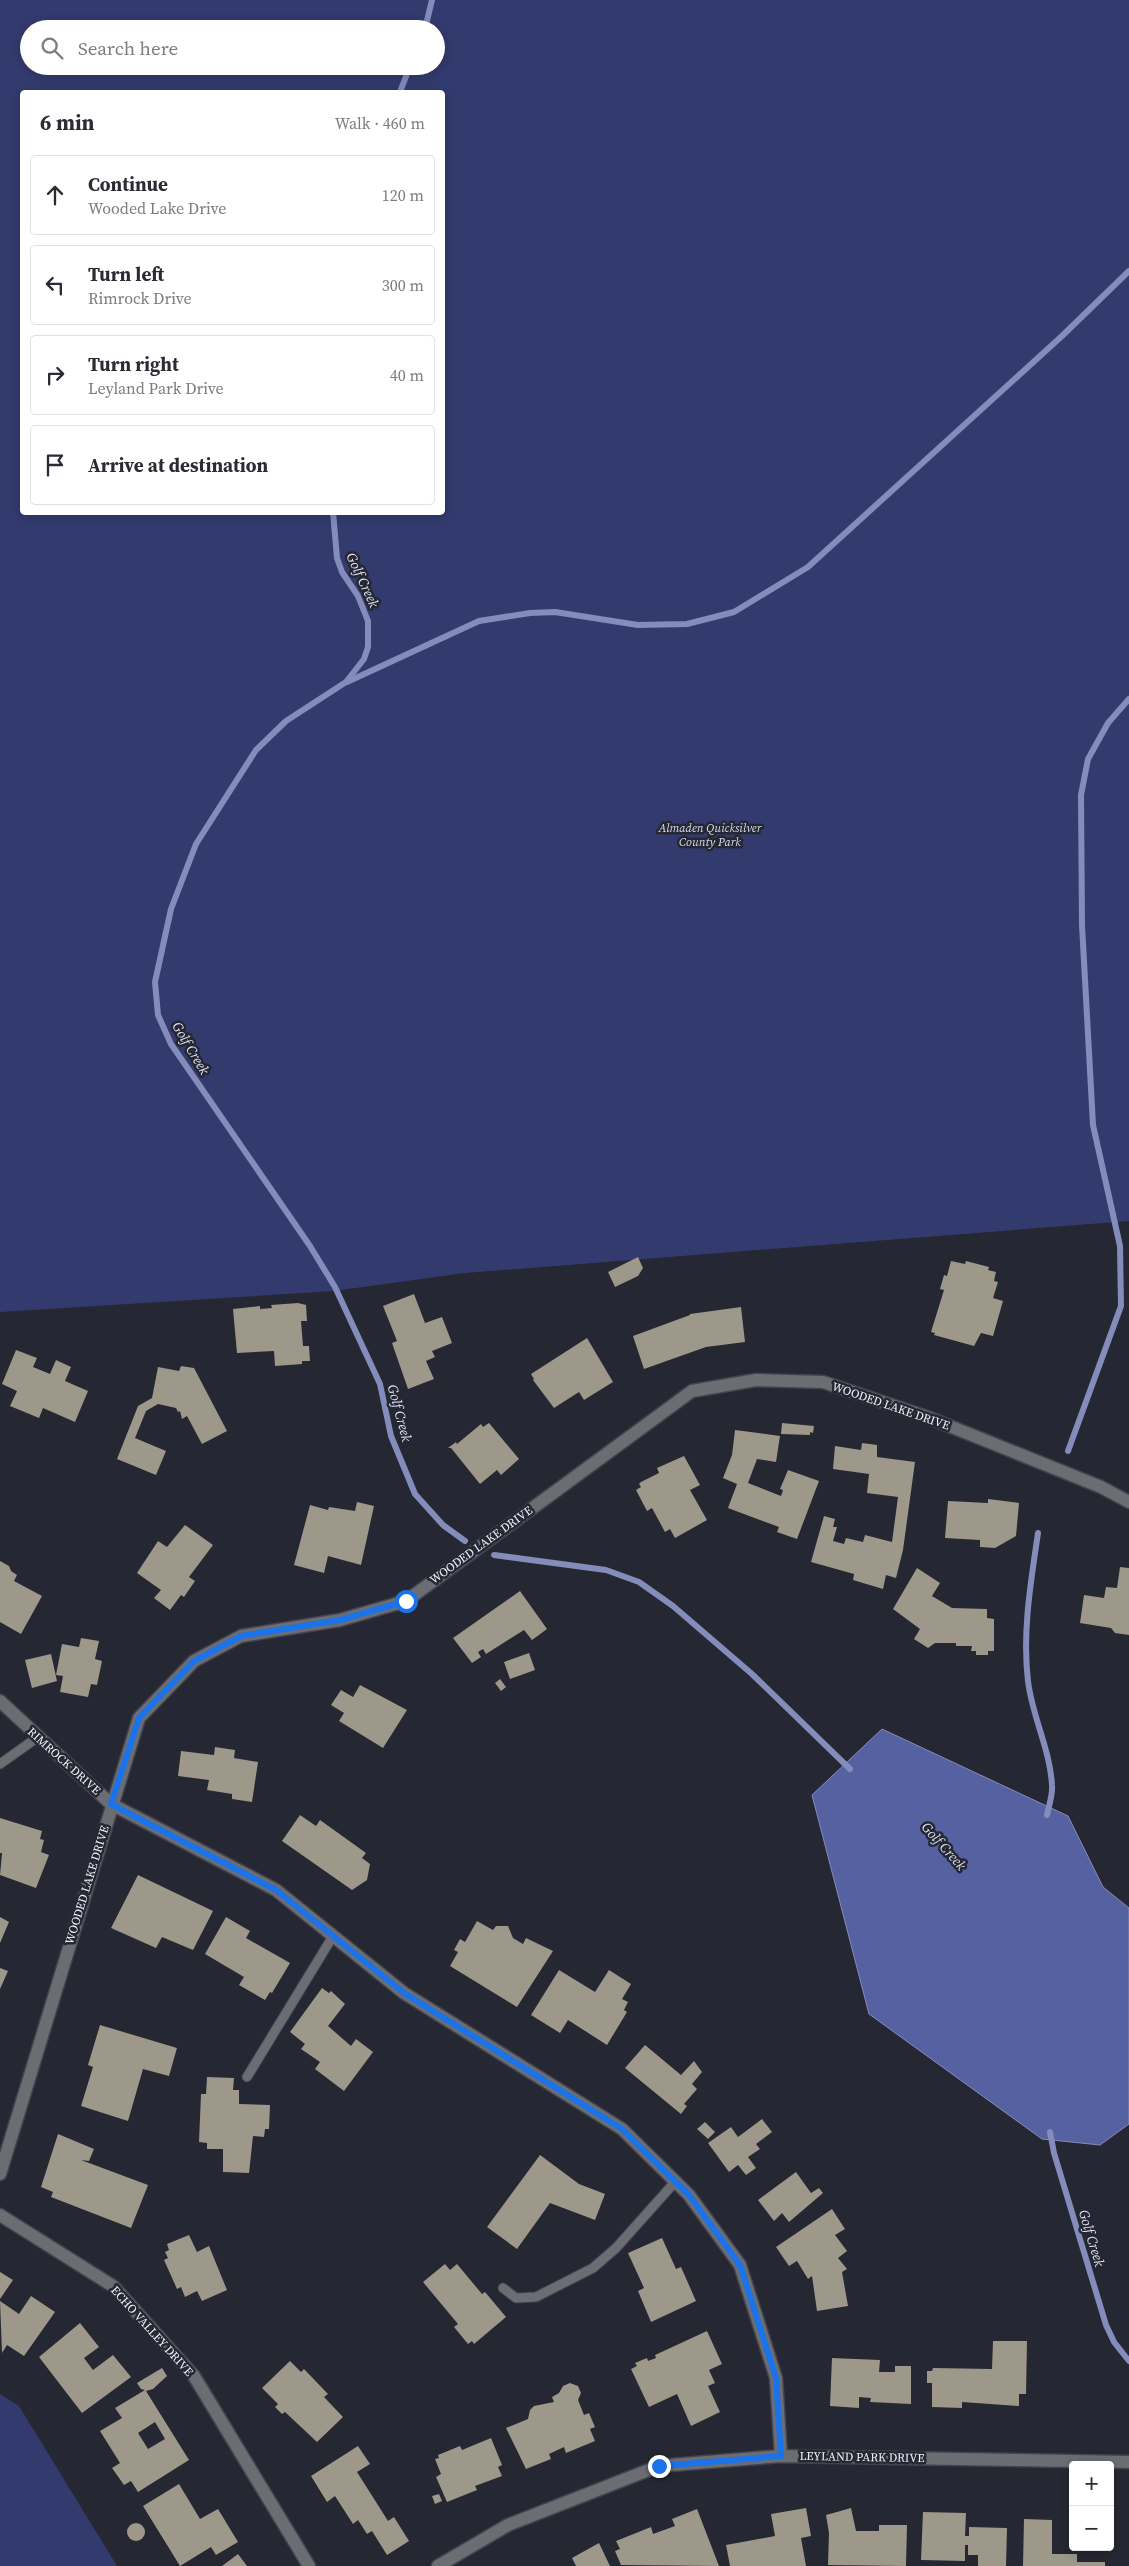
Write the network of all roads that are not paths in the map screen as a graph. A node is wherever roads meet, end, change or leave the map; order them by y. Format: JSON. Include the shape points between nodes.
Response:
{"nodes":[{"id":1,"x":1129,"y":1502,"type":"edge"},
{"id":2,"x":0,"y":1701,"type":"edge"},
{"id":3,"x":38,"y":1737,"type":"junction"},
{"id":4,"x":0,"y":1764,"type":"edge"},
{"id":5,"x":111,"y":1804,"type":"junction"},
{"id":6,"x":333,"y":1936,"type":"junction"},
{"id":7,"x":247,"y":2077,"type":"dead end"},
{"id":8,"x":0,"y":2174,"type":"edge"},
{"id":9,"x":676,"y":2182,"type":"junction"},
{"id":10,"x":0,"y":2215,"type":"edge"},
{"id":11,"x":503,"y":2288,"type":"dead end"},
{"id":12,"x":781,"y":2456,"type":"junction"},
{"id":13,"x":1129,"y":2462,"type":"edge"},
{"id":14,"x":309,"y":2566,"type":"edge"},
{"id":15,"x":438,"y":2566,"type":"edge"}],
"edges":[{"from":1,"to":5,"type":"street","name":"WOODED LAKE DRIVE","via":[[1101,1487],[927,1417],[823,1382],[756,1380],[692,1392],[406,1601],[340,1620],[241,1636],[194,1661],[139,1718]]},
{"from":2,"to":3,"type":"street","name":"RIMROCK DRIVE"},
{"from":3,"to":4,"type":"lane"},
{"from":3,"to":5,"type":"street","name":"RIMROCK DRIVE"},
{"from":5,"to":6,"type":"street","name":"RIMROCK DRIVE","via":[[276,1890]]},
{"from":5,"to":8,"type":"street","name":"WOODED LAKE DRIVE"},
{"from":6,"to":7,"type":"lane"},
{"from":6,"to":9,"type":"street","name":"RIMROCK DRIVE","via":[[404,1993],[622,2129]]},
{"from":9,"to":11,"type":"lane","via":[[616,2248],[593,2268],[536,2297],[516,2298]]},
{"from":9,"to":12,"type":"street","name":"RIMROCK DRIVE","via":[[740,2265],[776,2378]]},
{"from":10,"to":14,"type":"street","name":"ECHO VALLEY DRIVE","via":[[113,2286],[194,2376]]},
{"from":12,"to":13,"type":"street","name":"LEYLAND PARK DRIVE"},
{"from":12,"to":15,"type":"street","name":"LEYLAND PARK DRIVE","via":[[659,2466],[508,2525]]}]}
